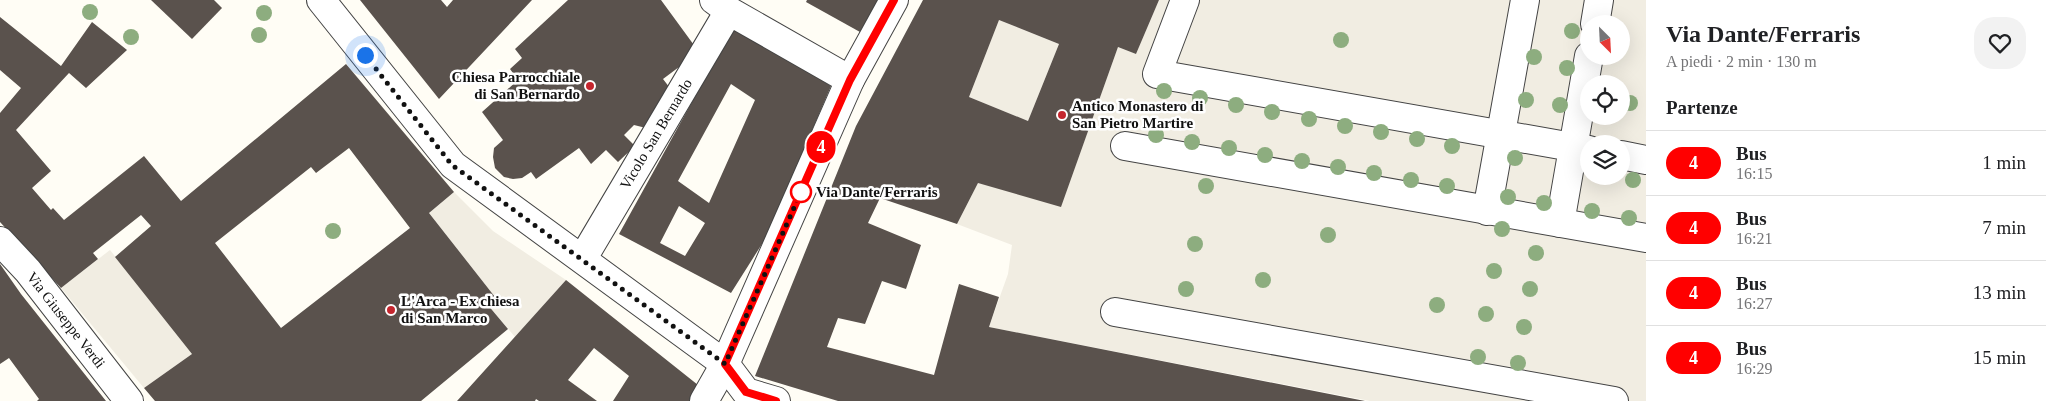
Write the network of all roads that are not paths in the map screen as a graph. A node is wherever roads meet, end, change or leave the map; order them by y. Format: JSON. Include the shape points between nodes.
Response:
{"nodes":[{"id":1,"x":321,"y":0,"type":"edge"},
{"id":2,"x":894,"y":0,"type":"edge"},
{"id":3,"x":1185,"y":0,"type":"edge"},
{"id":4,"x":1525,"y":0,"type":"edge"},
{"id":5,"x":1599,"y":0,"type":"edge"},
{"id":6,"x":722,"y":5,"type":"edge"},
{"id":7,"x":1596,"y":15,"type":"edge"},
{"id":8,"x":1588,"y":65,"type":"edge"},
{"id":9,"x":850,"y":80,"type":"junction"},
{"id":10,"x":1501,"y":134,"type":"junction"},
{"id":11,"x":1582,"y":135,"type":"edge"},
{"id":12,"x":1126,"y":146,"type":"dead end"},
{"id":13,"x":1580,"y":148,"type":"edge"},
{"id":14,"x":1580,"y":152,"type":"edge"},
{"id":15,"x":1630,"y":157,"type":"edge"},
{"id":16,"x":1646,"y":160,"type":"edge"},
{"id":17,"x":1487,"y":211,"type":"junction"},
{"id":18,"x":1560,"y":223,"type":"junction"},
{"id":19,"x":1646,"y":238,"type":"edge"},
{"id":20,"x":0,"y":241,"type":"edge"},
{"id":21,"x":583,"y":258,"type":"junction"},
{"id":22,"x":1115,"y":312,"type":"dead end"},
{"id":23,"x":725,"y":364,"type":"junction"},
{"id":24,"x":129,"y":401,"type":"edge"},
{"id":25,"x":704,"y":401,"type":"edge"},
{"id":26,"x":776,"y":401,"type":"edge"},
{"id":27,"x":1614,"y":401,"type":"edge"}],
"edges":[{"from":1,"to":21,"type":"street","via":[[452,165]]},
{"from":2,"to":9,"type":"street"},
{"from":3,"to":10,"type":"street","via":[[1157,74]]},
{"from":4,"to":10,"type":"street"},
{"from":5,"to":7,"type":"street"},
{"from":6,"to":9,"type":"street"},
{"from":6,"to":21,"type":"street","name":"Vicolo San Bernardo"},
{"from":8,"to":11,"type":"street"},
{"from":9,"to":23,"type":"street"},
{"from":10,"to":13,"type":"street"},
{"from":10,"to":17,"type":"street"},
{"from":12,"to":17,"type":"street"},
{"from":14,"to":18,"type":"street"},
{"from":15,"to":16,"type":"street"},
{"from":17,"to":18,"type":"street"},
{"from":18,"to":19,"type":"street"},
{"from":20,"to":24,"type":"street","name":"Via Giuseppe Verdi","via":[[28,271]]},
{"from":21,"to":23,"type":"street"},
{"from":22,"to":27,"type":"street"},
{"from":23,"to":25,"type":"street"},
{"from":23,"to":26,"type":"street","via":[[746,392]]}]}
